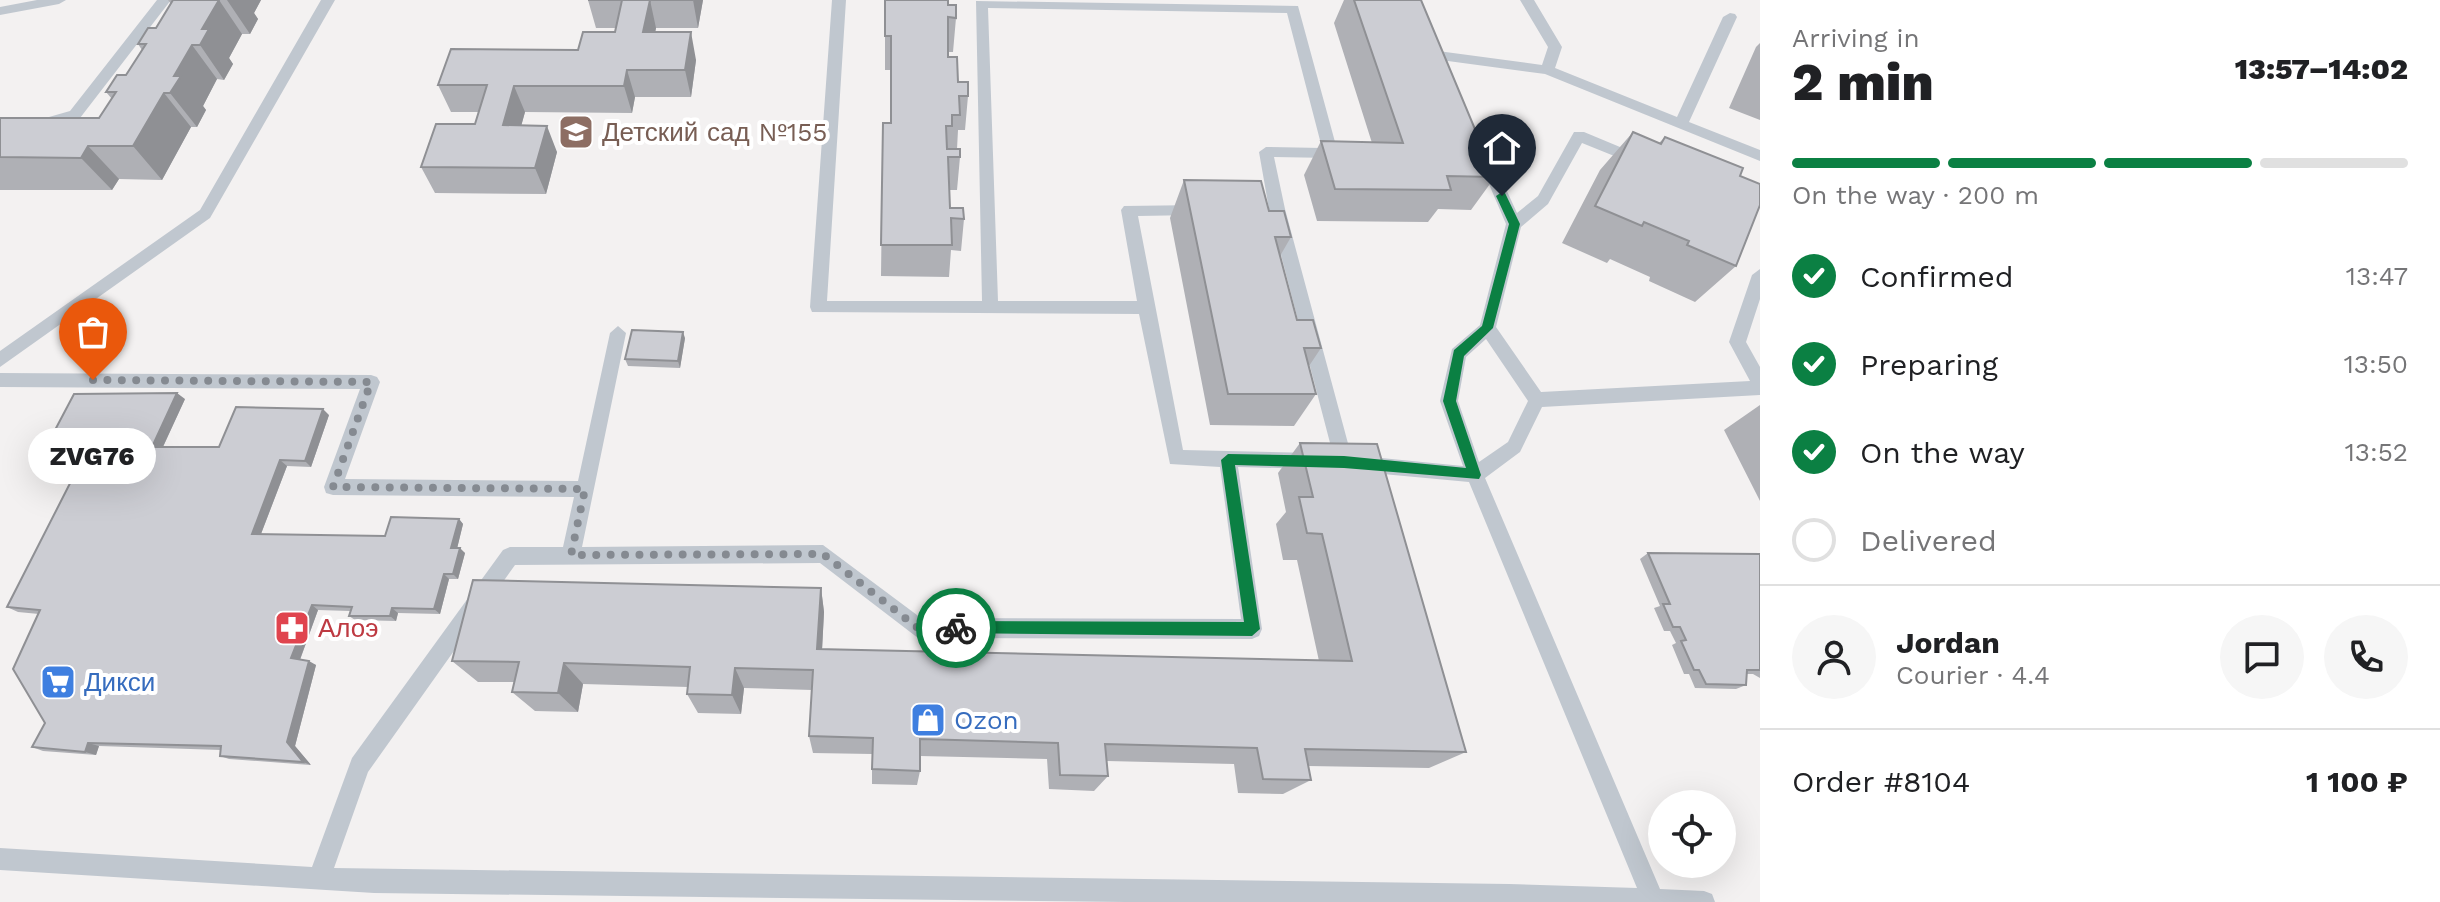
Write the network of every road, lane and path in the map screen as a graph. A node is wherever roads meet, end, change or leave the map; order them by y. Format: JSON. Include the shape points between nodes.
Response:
{"nodes":[{"id":1,"x":59,"y":0,"type":"edge"},
{"id":2,"x":164,"y":0,"type":"edge"},
{"id":3,"x":328,"y":0,"type":"edge"},
{"id":4,"x":839,"y":0,"type":"edge"},
{"id":5,"x":1527,"y":0,"type":"edge"},
{"id":6,"x":25,"y":3,"type":"edge"},
{"id":7,"x":0,"y":11,"type":"edge"},
{"id":8,"x":1730,"y":17,"type":"dead end"},
{"id":9,"x":1438,"y":56,"type":"edge"},
{"id":10,"x":1547,"y":70,"type":"junction"},
{"id":11,"x":1681,"y":124,"type":"junction"},
{"id":12,"x":1,"y":139,"type":"edge"},
{"id":13,"x":1476,"y":140,"type":"edge"},
{"id":14,"x":1760,"y":156,"type":"edge"},
{"id":15,"x":1649,"y":165,"type":"edge"},
{"id":16,"x":1218,"y":209,"type":"edge"},
{"id":17,"x":1514,"y":224,"type":"junction"},
{"id":18,"x":1760,"y":275,"type":"edge"},
{"id":19,"x":990,"y":305,"type":"junction"},
{"id":20,"x":1146,"y":308,"type":"junction"},
{"id":21,"x":1487,"y":328,"type":"junction"},
{"id":22,"x":618,"y":333,"type":"dead end"},
{"id":23,"x":0,"y":360,"type":"edge"},
{"id":24,"x":0,"y":380,"type":"edge"},
{"id":25,"x":1760,"y":385,"type":"edge"},
{"id":26,"x":1537,"y":400,"type":"junction"},
{"id":27,"x":1228,"y":460,"type":"junction"},
{"id":28,"x":1344,"y":462,"type":"junction"},
{"id":29,"x":1475,"y":475,"type":"junction"},
{"id":30,"x":585,"y":489,"type":"junction"},
{"id":31,"x":571,"y":555,"type":"junction"},
{"id":32,"x":0,"y":859,"type":"edge"},
{"id":33,"x":319,"y":879,"type":"junction"},
{"id":34,"x":1653,"y":901,"type":"edge"},
{"id":35,"x":1704,"y":902,"type":"edge"}],
"edges":[{"from":1,"to":6,"type":"lane"},
{"from":2,"to":12,"type":"lane","via":[[75,115]]},
{"from":3,"to":23,"type":"lane","via":[[205,214]]},
{"from":4,"to":19,"type":"lane","via":[[818,307]]},
{"from":5,"to":10,"type":"lane","via":[[1555,47]]},
{"from":6,"to":7,"type":"lane"},
{"from":8,"to":11,"type":"lane"},
{"from":9,"to":10,"type":"lane"},
{"from":10,"to":11,"type":"lane"},
{"from":11,"to":14,"type":"lane"},
{"from":13,"to":17,"type":"lane"},
{"from":15,"to":17,"type":"lane","via":[[1579,136],[1543,200]]},
{"from":16,"to":20,"type":"lane","via":[[1129,210]]},
{"from":17,"to":21,"type":"lane"},
{"from":18,"to":25,"type":"lane","via":[[1737,342]]},
{"from":19,"to":20,"type":"lane"},
{"from":19,"to":28,"type":"lane","via":[[981,4],[1293,9],[1331,153],[1266,152],[1269,209]]},
{"from":20,"to":27,"type":"lane","via":[[1176,458]]},
{"from":21,"to":26,"type":"lane"},
{"from":21,"to":29,"type":"lane","via":[[1458,354],[1449,401]]},
{"from":22,"to":30,"type":"lane"},
{"from":24,"to":30,"type":"lane","via":[[371,382],[333,487]]},
{"from":25,"to":26,"type":"lane"},
{"from":26,"to":29,"type":"lane","via":[[1514,447]]},
{"from":27,"to":28,"type":"lane"},
{"from":27,"to":31,"type":"lane","via":[[1252,629],[918,628],[823,554]]},
{"from":28,"to":29,"type":"lane"},
{"from":29,"to":34,"type":"lane"},
{"from":30,"to":31,"type":"lane"},
{"from":31,"to":33,"type":"lane","via":[[510,556],[360,766]]},
{"from":32,"to":33,"type":"lane"},
{"from":33,"to":34,"type":"lane"},
{"from":34,"to":35,"type":"lane"}]}
